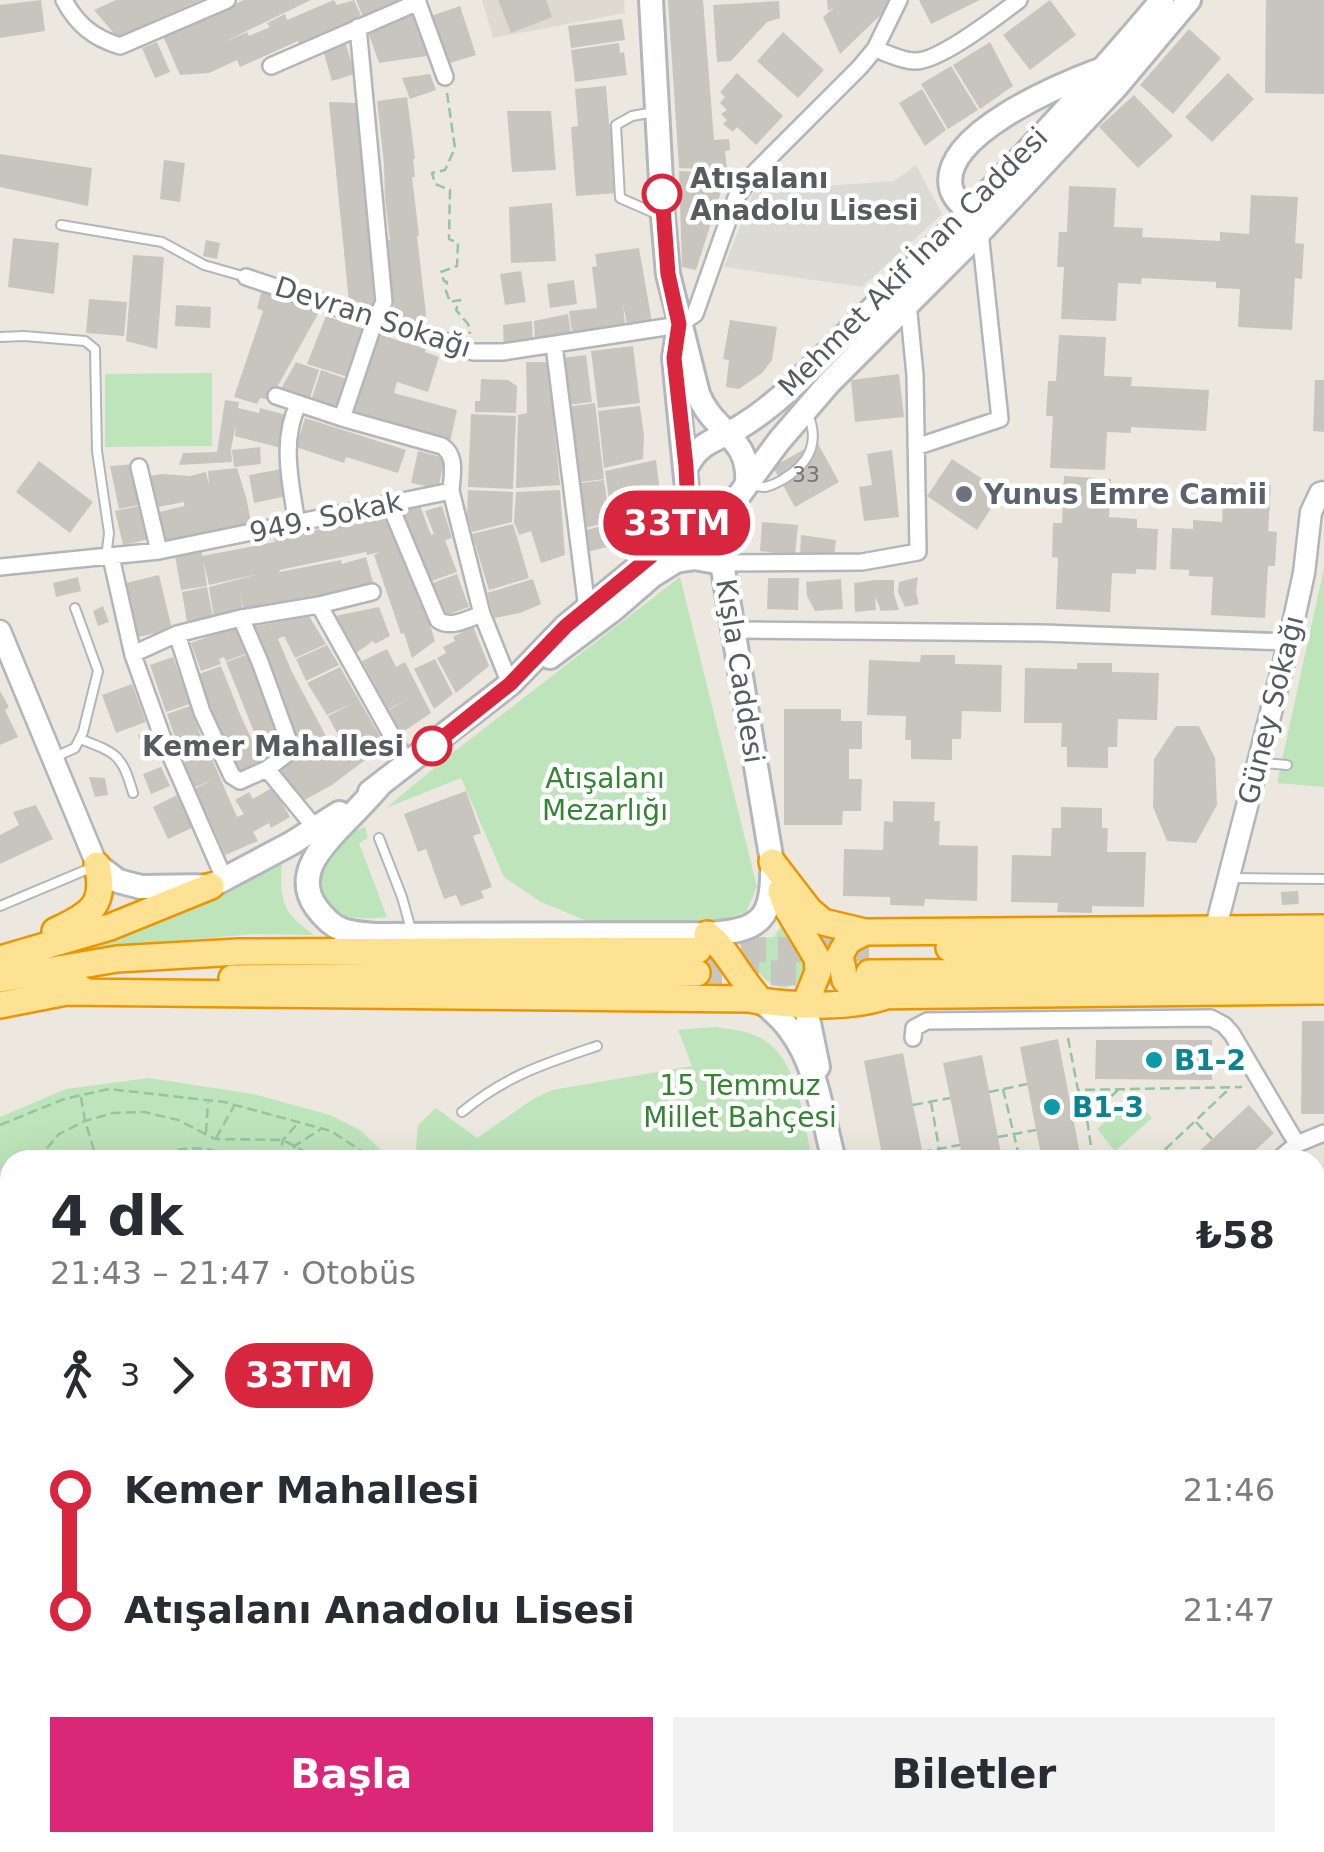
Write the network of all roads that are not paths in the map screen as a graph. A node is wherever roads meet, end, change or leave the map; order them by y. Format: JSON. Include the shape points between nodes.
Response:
{"nodes":[{"id":1,"x":64,"y":0,"type":"edge"},
{"id":2,"x":226,"y":0,"type":"edge"},
{"id":3,"x":651,"y":0,"type":"edge"},
{"id":4,"x":899,"y":0,"type":"edge"},
{"id":5,"x":1019,"y":0,"type":"edge"},
{"id":6,"x":1162,"y":0,"type":"edge"},
{"id":7,"x":1189,"y":0,"type":"edge"},
{"id":8,"x":417,"y":1,"type":"edge"},
{"id":9,"x":358,"y":27,"type":"junction"},
{"id":10,"x":875,"y":48,"type":"junction"},
{"id":11,"x":271,"y":66,"type":"dead end"},
{"id":12,"x":1106,"y":68,"type":"junction"},
{"id":13,"x":445,"y":76,"type":"road end"},
{"id":14,"x":658,"y":110,"type":"junction"},
{"id":15,"x":663,"y":217,"type":"junction"},
{"id":16,"x":979,"y":222,"type":"junction"},
{"id":17,"x":61,"y":225,"type":"dead end"},
{"id":18,"x":246,"y":276,"type":"joint"},
{"id":19,"x":908,"y":303,"type":"junction"},
{"id":20,"x":375,"y":320,"type":"junction"},
{"id":21,"x":679,"y":324,"type":"junction"},
{"id":22,"x":0,"y":337,"type":"edge"},
{"id":23,"x":554,"y":345,"type":"junction"},
{"id":24,"x":276,"y":396,"type":"dead end"},
{"id":25,"x":298,"y":404,"type":"junction"},
{"id":26,"x":806,"y":410,"type":"junction"},
{"id":27,"x":342,"y":418,"type":"junction"},
{"id":28,"x":727,"y":434,"type":"junction"},
{"id":29,"x":916,"y":447,"type":"junction"},
{"id":30,"x":139,"y":466,"type":"dead end"},
{"id":31,"x":686,"y":466,"type":"junction"},
{"id":32,"x":748,"y":482,"type":"junction"},
{"id":33,"x":451,"y":490,"type":"junction"},
{"id":34,"x":1322,"y":492,"type":"edge"},
{"id":35,"x":389,"y":503,"type":"junction"},
{"id":36,"x":297,"y":524,"type":"junction"},
{"id":37,"x":159,"y":551,"type":"junction"},
{"id":38,"x":109,"y":557,"type":"junction"},
{"id":39,"x":722,"y":563,"type":"junction"},
{"id":40,"x":0,"y":567,"type":"edge"},
{"id":41,"x":372,"y":592,"type":"dead end"},
{"id":42,"x":319,"y":605,"type":"junction"},
{"id":43,"x":75,"y":608,"type":"dead end"},
{"id":44,"x":587,"y":608,"type":"junction"},
{"id":45,"x":482,"y":614,"type":"junction"},
{"id":46,"x":241,"y":618,"type":"junction"},
{"id":47,"x":733,"y":630,"type":"junction"},
{"id":48,"x":0,"y":631,"type":"edge"},
{"id":49,"x":178,"y":634,"type":"junction"},
{"id":50,"x":1289,"y":642,"type":"junction"},
{"id":51,"x":133,"y":654,"type":"junction"},
{"id":52,"x":510,"y":684,"type":"junction"},
{"id":53,"x":80,"y":738,"type":"junction"},
{"id":54,"x":52,"y":758,"type":"junction"},
{"id":55,"x":1258,"y":762,"type":"junction"},
{"id":56,"x":408,"y":764,"type":"junction"},
{"id":57,"x":1288,"y":765,"type":"dead end"},
{"id":58,"x":267,"y":769,"type":"junction"},
{"id":59,"x":380,"y":786,"type":"junction"},
{"id":60,"x":133,"y":793,"type":"dead end"},
{"id":61,"x":316,"y":829,"type":"junction"},
{"id":62,"x":380,"y":838,"type":"dead end"},
{"id":63,"x":772,"y":862,"type":"junction"},
{"id":64,"x":98,"y":865,"type":"junction"},
{"id":65,"x":1228,"y":878,"type":"junction"},
{"id":66,"x":1324,"y":879,"type":"edge"},
{"id":67,"x":218,"y":882,"type":"junction"},
{"id":68,"x":0,"y":906,"type":"edge"},
{"id":69,"x":1216,"y":928,"type":"junction"},
{"id":70,"x":1324,"y":928,"type":"edge"},
{"id":71,"x":413,"y":934,"type":"junction"},
{"id":72,"x":1324,"y":946,"type":"edge"},
{"id":73,"x":868,"y":951,"type":"junction"},
{"id":74,"x":700,"y":952,"type":"junction"},
{"id":75,"x":10,"y":956,"type":"edge"},
{"id":76,"x":1324,"y":972,"type":"edge"},
{"id":77,"x":0,"y":979,"type":"edge"},
{"id":78,"x":66,"y":992,"type":"junction"},
{"id":79,"x":1324,"y":992,"type":"edge"},
{"id":80,"x":871,"y":1000,"type":"junction"},
{"id":81,"x":762,"y":1002,"type":"junction"},
{"id":82,"x":806,"y":1004,"type":"junction"},
{"id":83,"x":0,"y":1005,"type":"edge"},
{"id":84,"x":913,"y":1038,"type":"dead end"},
{"id":85,"x":597,"y":1046,"type":"dead end"},
{"id":86,"x":816,"y":1051,"type":"junction"},
{"id":87,"x":820,"y":1100,"type":"junction"},
{"id":88,"x":462,"y":1112,"type":"dead end"},
{"id":89,"x":1324,"y":1133,"type":"edge"},
{"id":90,"x":1297,"y":1144,"type":"junction"},
{"id":91,"x":832,"y":1150,"type":"edge"},
{"id":92,"x":1290,"y":1150,"type":"edge"}],
"edges":[{"from":1,"to":2,"type":"street","via":[[84,29],[120,46]]},
{"from":3,"to":14,"type":"main road"},
{"from":4,"to":10,"type":"street"},
{"from":5,"to":10,"type":"street","via":[[929,59],[913,62]]},
{"from":6,"to":12,"type":"main road","name":"Mehmet Akif İnan Caddesi"},
{"from":7,"to":16,"type":"main road","name":"Mehmet Akif İnan Caddesi","via":[[1116,87]]},
{"from":8,"to":9,"type":"street"},
{"from":8,"to":13,"type":"street"},
{"from":9,"to":11,"type":"street"},
{"from":9,"to":20,"type":"street","via":[[384,302]]},
{"from":10,"to":21,"type":"street","via":[[736,198],[695,314]]},
{"from":12,"to":16,"type":"main road","name":"Mehmet Akif İnan Caddesi"},
{"from":12,"to":16,"type":"main road","via":[[1038,96],[968,143],[952,169],[951,187]]},
{"from":14,"to":15,"type":"main road"},
{"from":14,"to":15,"type":"lane","via":[[616,125],[620,198]]},
{"from":15,"to":21,"type":"main road"},
{"from":16,"to":19,"type":"main road","name":"Mehmet Akif İnan Caddesi"},
{"from":16,"to":28,"type":"main road","name":"Mehmet Akif İnan Caddesi","via":[[892,289],[786,393]]},
{"from":16,"to":29,"type":"street","via":[[1000,419]]},
{"from":17,"to":18,"type":"lane","via":[[162,242],[204,265]]},
{"from":18,"to":20,"type":"street","name":"Devran Sokağı"},
{"from":19,"to":26,"type":"main road","name":"Mehmet Akif İnan Caddesi"},
{"from":19,"to":29,"type":"street"},
{"from":20,"to":23,"type":"street","name":"Devran Sokağı","via":[[473,352]]},
{"from":20,"to":27,"type":"street"},
{"from":21,"to":23,"type":"street","name":"Devran Sokağı"},
{"from":21,"to":28,"type":"main road","via":[[704,408]]},
{"from":21,"to":31,"type":"main road","via":[[674,358]]},
{"from":22,"to":38,"type":"lane","via":[[85,341],[95,350]]},
{"from":23,"to":44,"type":"street"},
{"from":24,"to":25,"type":"street"},
{"from":25,"to":27,"type":"street"},
{"from":25,"to":36,"type":"street","via":[[289,437]]},
{"from":26,"to":32,"type":"main road","name":"Mehmet Akif İnan Caddesi"},
{"from":26,"to":32,"type":"lane","via":[[813,438],[799,470],[772,486]]},
{"from":27,"to":33,"type":"street","via":[[450,451]]},
{"from":28,"to":31,"type":"main road","name":"Mehmet Akif İnan Caddesi","via":[[694,452]]},
{"from":28,"to":32,"type":"main road","via":[[745,455]]},
{"from":29,"to":39,"type":"street","via":[[918,552],[862,562]]},
{"from":30,"to":37,"type":"street"},
{"from":31,"to":44,"type":"main road","via":[[684,508],[673,533]]},
{"from":32,"to":39,"type":"main road","name":"Kışla Caddesi","via":[[727,520]]},
{"from":33,"to":35,"type":"street","name":"949. Sokak"},
{"from":33,"to":45,"type":"street"},
{"from":34,"to":50,"type":"street","name":"Güney Sokağı","via":[[1311,512]]},
{"from":35,"to":36,"type":"street","name":"949. Sokak"},
{"from":35,"to":45,"type":"street","via":[[438,620],[452,624]]},
{"from":36,"to":37,"type":"street","name":"949. Sokak"},
{"from":37,"to":38,"type":"street","name":"949. Sokak"},
{"from":38,"to":40,"type":"street","name":"949. Sokak"},
{"from":38,"to":51,"type":"street"},
{"from":39,"to":47,"type":"main road","name":"Kışla Caddesi"},
{"from":39,"to":52,"type":"main road","via":[[676,561]]},
{"from":41,"to":42,"type":"street"},
{"from":42,"to":46,"type":"street"},
{"from":42,"to":56,"type":"street"},
{"from":43,"to":53,"type":"lane","via":[[98,672]]},
{"from":44,"to":52,"type":"main road"},
{"from":45,"to":52,"type":"street"},
{"from":46,"to":49,"type":"street"},
{"from":46,"to":58,"type":"street","via":[[292,750]]},
{"from":47,"to":50,"type":"street"},
{"from":47,"to":63,"type":"main road","name":"Kışla Caddesi"},
{"from":48,"to":54,"type":"street"},
{"from":49,"to":51,"type":"street"},
{"from":49,"to":58,"type":"street","via":[[202,712],[232,776],[240,781]]},
{"from":50,"to":55,"type":"street","name":"Güney Sokağı"},
{"from":51,"to":67,"type":"street"},
{"from":52,"to":56,"type":"main road"},
{"from":53,"to":54,"type":"lane","via":[[75,748]]},
{"from":53,"to":60,"type":"lane","via":[[118,757]]},
{"from":54,"to":64,"type":"street"},
{"from":55,"to":57,"type":"lane"},
{"from":55,"to":65,"type":"street","name":"Güney Sokağı"},
{"from":56,"to":59,"type":"main road"},
{"from":58,"to":61,"type":"street"},
{"from":59,"to":61,"type":"main road"},
{"from":59,"to":71,"type":"main road","via":[[310,865],[312,902],[339,930]]},
{"from":61,"to":67,"type":"main road"},
{"from":62,"to":71,"type":"lane"},
{"from":63,"to":73,"type":"highway","via":[[808,910]]},
{"from":63,"to":74,"type":"main road","name":"Kışla Caddesi","via":[[763,916]]},
{"from":63,"to":82,"type":"highway","via":[[787,908],[817,958]]},
{"from":64,"to":67,"type":"main road","via":[[118,881],[142,887]]},
{"from":64,"to":68,"type":"lane"},
{"from":64,"to":75,"type":"highway","via":[[101,894],[92,907]]},
{"from":65,"to":66,"type":"lane"},
{"from":65,"to":69,"type":"street","name":"Güney Sokağı"},
{"from":67,"to":75,"type":"highway","via":[[110,927]]},
{"from":69,"to":70,"type":"highway"},
{"from":69,"to":73,"type":"highway"},
{"from":71,"to":74,"type":"main road"},
{"from":72,"to":73,"type":"highway"},
{"from":73,"to":76,"type":"highway"},
{"from":73,"to":80,"type":"highway","via":[[848,941],[841,967],[844,980]]},
{"from":74,"to":77,"type":"highway","via":[[238,952],[117,960]]},
{"from":74,"to":78,"type":"highway"},
{"from":74,"to":81,"type":"highway","via":[[716,941]]},
{"from":78,"to":81,"type":"highway"},
{"from":78,"to":83,"type":"highway"},
{"from":79,"to":80,"type":"highway"},
{"from":80,"to":82,"type":"highway"},
{"from":80,"to":86,"type":"main road","via":[[828,1022]]},
{"from":81,"to":82,"type":"highway"},
{"from":81,"to":87,"type":"main road","via":[[802,1050]]},
{"from":82,"to":86,"type":"main road"},
{"from":84,"to":90,"type":"street","via":[[914,1028],[927,1020],[1210,1018],[1232,1034]]},
{"from":85,"to":88,"type":"lane","via":[[523,1072]]},
{"from":86,"to":87,"type":"main road"},
{"from":87,"to":91,"type":"main road"},
{"from":89,"to":90,"type":"street"},
{"from":90,"to":92,"type":"street"}]}
